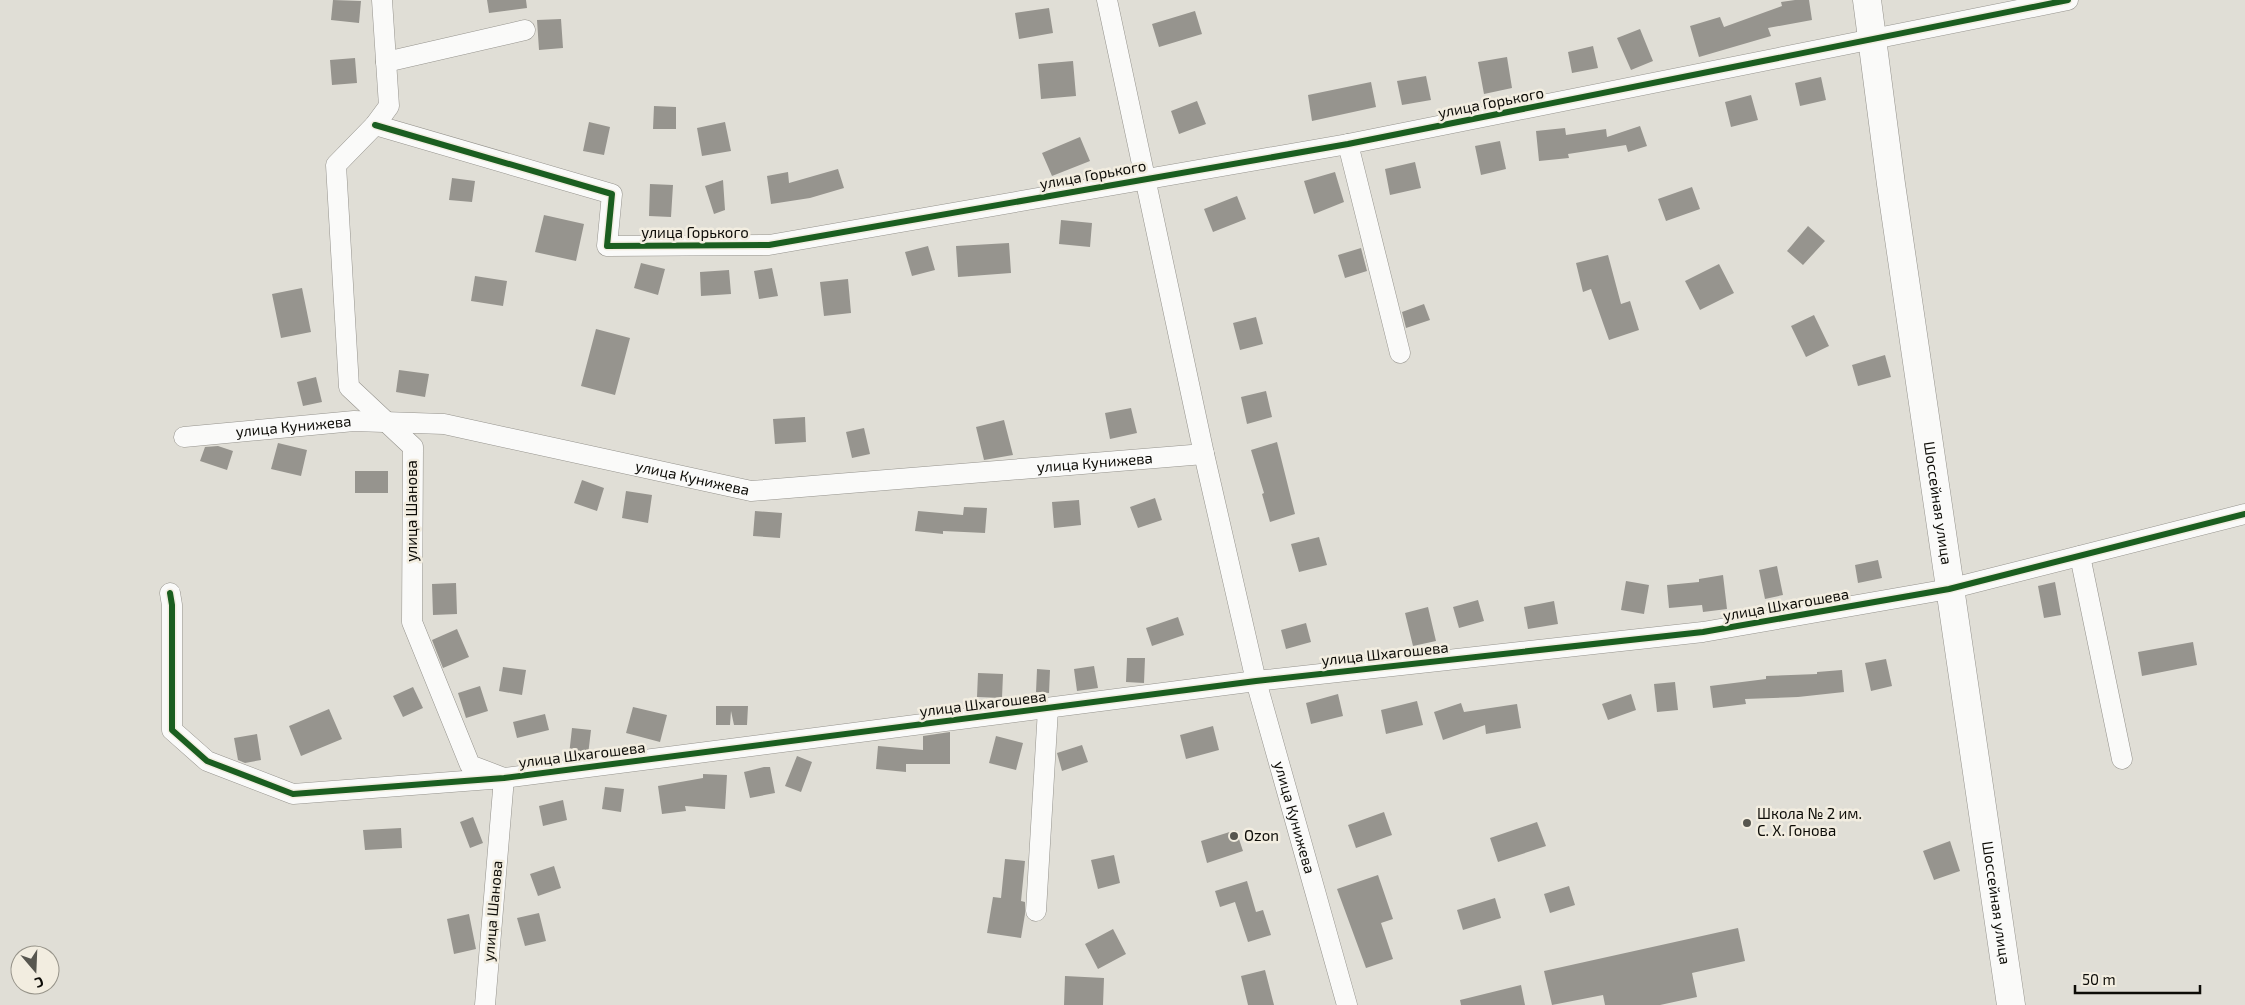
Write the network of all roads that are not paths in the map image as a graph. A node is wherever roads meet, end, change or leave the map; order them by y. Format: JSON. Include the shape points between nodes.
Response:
{"nodes":[{"id":1,"x":382,"y":0,"type":"edge"},
{"id":2,"x":1107,"y":0,"type":"edge"},
{"id":3,"x":1867,"y":0,"type":"edge"},
{"id":4,"x":2068,"y":0,"type":"edge"},
{"id":5,"x":525,"y":30,"type":"dead end"},
{"id":6,"x":1872,"y":40,"type":"junction"},
{"id":7,"x":386,"y":62,"type":"junction"},
{"id":8,"x":375,"y":125,"type":"junction"},
{"id":9,"x":1348,"y":144,"type":"junction"},
{"id":10,"x":1146,"y":179,"type":"junction"},
{"id":11,"x":1400,"y":353,"type":"dead end"},
{"id":12,"x":387,"y":423,"type":"junction"},
{"id":13,"x":184,"y":437,"type":"dead end"},
{"id":14,"x":1204,"y":454,"type":"junction"},
{"id":15,"x":2245,"y":514,"type":"edge"},
{"id":16,"x":2080,"y":556,"type":"junction"},
{"id":17,"x":1949,"y":589,"type":"junction"},
{"id":18,"x":170,"y":593,"type":"dead end"},
{"id":19,"x":1256,"y":681,"type":"junction"},
{"id":20,"x":1048,"y":708,"type":"junction"},
{"id":21,"x":2122,"y":759,"type":"dead end"},
{"id":22,"x":504,"y":778,"type":"junction"},
{"id":23,"x":1036,"y":912,"type":"dead end"},
{"id":24,"x":485,"y":1005,"type":"edge"},
{"id":25,"x":1347,"y":1005,"type":"edge"},
{"id":26,"x":2011,"y":1005,"type":"edge"}],
"edges":[{"from":1,"to":7,"type":"street","name":"улица Шанова"},
{"from":2,"to":10,"type":"street","name":"улица Кунижева"},
{"from":3,"to":6,"type":"highway","name":"Шоссейная улица"},
{"from":4,"to":6,"type":"street","name":"улица Горького"},
{"from":5,"to":7,"type":"street"},
{"from":6,"to":9,"type":"street","name":"улица Горького"},
{"from":6,"to":17,"type":"highway","name":"Шоссейная улица"},
{"from":7,"to":8,"type":"street","name":"улица Шанова","via":[[389,106]]},
{"from":8,"to":10,"type":"street","name":"улица Горького","via":[[612,194],[608,246],[769,245]]},
{"from":8,"to":12,"type":"street","name":"улица Шанова","via":[[336,165],[349,387]]},
{"from":9,"to":10,"type":"street","name":"улица Горького"},
{"from":9,"to":11,"type":"street"},
{"from":10,"to":14,"type":"street","name":"улица Кунижева"},
{"from":12,"to":13,"type":"street","name":"улица Кунижева","via":[[354,422]]},
{"from":12,"to":14,"type":"street","name":"улица Кунижева","via":[[444,424],[751,491]]},
{"from":12,"to":22,"type":"street","name":"улица Шанова","via":[[413,447],[412,622],[470,765]]},
{"from":14,"to":19,"type":"street","name":"улица Кунижева"},
{"from":15,"to":16,"type":"street","name":"улица Шхагошева"},
{"from":16,"to":17,"type":"street","name":"улица Шхагошева"},
{"from":16,"to":21,"type":"street"},
{"from":17,"to":19,"type":"street","name":"улица Шхагошева","via":[[1703,632]]},
{"from":17,"to":26,"type":"highway","name":"Шоссейная улица"},
{"from":18,"to":22,"type":"street","name":"улица Шхагошева","via":[[172,730],[208,761],[293,794]]},
{"from":19,"to":20,"type":"street","name":"улица Шхагошева"},
{"from":19,"to":25,"type":"street","name":"улица Кунижева"},
{"from":20,"to":22,"type":"street","name":"улица Шхагошева"},
{"from":20,"to":23,"type":"street"},
{"from":22,"to":24,"type":"street","name":"улица Шанова"}]}
